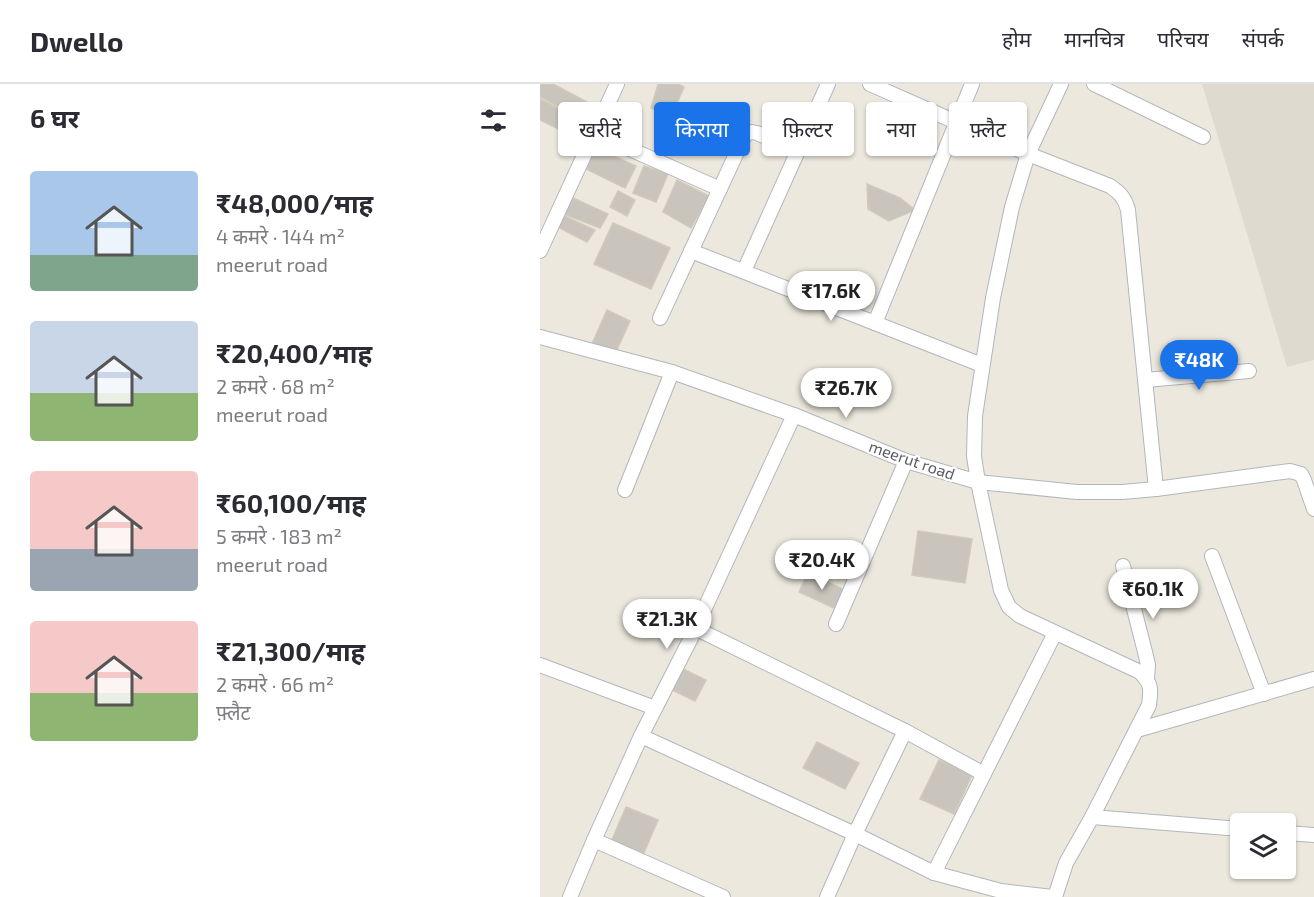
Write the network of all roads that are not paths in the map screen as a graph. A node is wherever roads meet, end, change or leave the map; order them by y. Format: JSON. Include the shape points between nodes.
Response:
{"nodes":[{"id":1,"x":617,"y":84,"type":"edge"},
{"id":2,"x":828,"y":84,"type":"edge"},
{"id":3,"x":870,"y":84,"type":"edge"},
{"id":4,"x":972,"y":84,"type":"edge"},
{"id":5,"x":1061,"y":84,"type":"edge"},
{"id":6,"x":1094,"y":84,"type":"edge"},
{"id":7,"x":609,"y":102,"type":"edge"},
{"id":8,"x":820,"y":102,"type":"edge"},
{"id":9,"x":965,"y":102,"type":"edge"},
{"id":10,"x":949,"y":119,"type":"edge"},
{"id":11,"x":762,"y":136,"type":"edge"},
{"id":12,"x":1203,"y":137,"type":"dead end"},
{"id":13,"x":949,"y":142,"type":"edge"},
{"id":14,"x":1028,"y":154,"type":"junction"},
{"id":15,"x":642,"y":155,"type":"edge"},
{"id":16,"x":584,"y":156,"type":"edge"},
{"id":17,"x":796,"y":156,"type":"edge"},
{"id":18,"x":720,"y":189,"type":"junction"},
{"id":19,"x":540,"y":251,"type":"edge"},
{"id":20,"x":691,"y":251,"type":"junction"},
{"id":21,"x":744,"y":271,"type":"junction"},
{"id":22,"x":660,"y":318,"type":"dead end"},
{"id":23,"x":875,"y":323,"type":"junction"},
{"id":24,"x":540,"y":337,"type":"edge"},
{"id":25,"x":982,"y":365,"type":"junction"},
{"id":26,"x":1249,"y":370,"type":"dead end"},
{"id":27,"x":672,"y":372,"type":"junction"},
{"id":28,"x":1145,"y":381,"type":"junction"},
{"id":29,"x":795,"y":415,"type":"junction"},
{"id":30,"x":906,"y":461,"type":"junction"},
{"id":31,"x":978,"y":482,"type":"junction"},
{"id":32,"x":1156,"y":489,"type":"junction"},
{"id":33,"x":625,"y":490,"type":"dead end"},
{"id":34,"x":1314,"y":509,"type":"edge"},
{"id":35,"x":1212,"y":556,"type":"dead end"},
{"id":36,"x":1123,"y":566,"type":"dead end"},
{"id":37,"x":836,"y":624,"type":"dead end"},
{"id":38,"x":695,"y":628,"type":"junction"},
{"id":39,"x":1055,"y":633,"type":"junction"},
{"id":40,"x":540,"y":665,"type":"edge"},
{"id":41,"x":1147,"y":679,"type":"junction"},
{"id":42,"x":1314,"y":679,"type":"edge"},
{"id":43,"x":1264,"y":694,"type":"junction"},
{"id":44,"x":655,"y":708,"type":"junction"},
{"id":45,"x":1137,"y":730,"type":"junction"},
{"id":46,"x":905,"y":731,"type":"junction"},
{"id":47,"x":641,"y":736,"type":"junction"},
{"id":48,"x":984,"y":774,"type":"junction"},
{"id":49,"x":1092,"y":817,"type":"junction"},
{"id":50,"x":1230,"y":828,"type":"edge"},
{"id":51,"x":855,"y":834,"type":"junction"},
{"id":52,"x":1296,"y":834,"type":"edge"},
{"id":53,"x":1314,"y":835,"type":"edge"},
{"id":54,"x":594,"y":840,"type":"junction"},
{"id":55,"x":934,"y":873,"type":"junction"},
{"id":56,"x":570,"y":897,"type":"edge"},
{"id":57,"x":723,"y":897,"type":"edge"},
{"id":58,"x":827,"y":897,"type":"edge"},
{"id":59,"x":1054,"y":897,"type":"edge"}],
"edges":[{"from":1,"to":7,"type":"street"},
{"from":2,"to":8,"type":"street"},
{"from":3,"to":10,"type":"street"},
{"from":4,"to":9,"type":"street"},
{"from":5,"to":14,"type":"street"},
{"from":6,"to":12,"type":"street"},
{"from":11,"to":18,"type":"street","via":[[747,133]]},
{"from":13,"to":23,"type":"street"},
{"from":14,"to":25,"type":"street","via":[[1012,207]]},
{"from":14,"to":28,"type":"street","via":[[1110,186],[1125,201]]},
{"from":15,"to":18,"type":"street"},
{"from":16,"to":19,"type":"street"},
{"from":17,"to":21,"type":"street"},
{"from":18,"to":20,"type":"street"},
{"from":20,"to":21,"type":"street"},
{"from":20,"to":22,"type":"street"},
{"from":21,"to":23,"type":"street"},
{"from":23,"to":25,"type":"street"},
{"from":24,"to":27,"type":"street","name":"meerut road"},
{"from":25,"to":31,"type":"street","via":[[975,416]]},
{"from":26,"to":28,"type":"street"},
{"from":27,"to":29,"type":"street","name":"meerut road"},
{"from":27,"to":33,"type":"street"},
{"from":28,"to":32,"type":"street"},
{"from":29,"to":30,"type":"street","name":"meerut road"},
{"from":29,"to":38,"type":"street"},
{"from":30,"to":31,"type":"street","name":"meerut road"},
{"from":30,"to":37,"type":"street"},
{"from":31,"to":32,"type":"street","name":"meerut road","via":[[1077,492]]},
{"from":31,"to":39,"type":"street","via":[[1001,590],[1009,607]]},
{"from":32,"to":34,"type":"street","name":"meerut road","via":[[1290,471],[1301,474],[1305,480]]},
{"from":35,"to":43,"type":"street"},
{"from":36,"to":41,"type":"street","via":[[1148,665]]},
{"from":38,"to":44,"type":"street"},
{"from":38,"to":46,"type":"street"},
{"from":39,"to":41,"type":"street","via":[[1131,667]]},
{"from":39,"to":48,"type":"street"},
{"from":40,"to":44,"type":"street"},
{"from":41,"to":45,"type":"street","via":[[1151,690],[1149,705]]},
{"from":42,"to":43,"type":"street"},
{"from":43,"to":45,"type":"street"},
{"from":44,"to":47,"type":"street"},
{"from":45,"to":49,"type":"street"},
{"from":46,"to":48,"type":"street"},
{"from":46,"to":51,"type":"street"},
{"from":47,"to":51,"type":"street"},
{"from":47,"to":54,"type":"street"},
{"from":48,"to":55,"type":"street"},
{"from":49,"to":50,"type":"street"},
{"from":49,"to":59,"type":"street","via":[[1066,863]]},
{"from":51,"to":55,"type":"street"},
{"from":51,"to":58,"type":"street"},
{"from":52,"to":53,"type":"street"},
{"from":54,"to":56,"type":"street"},
{"from":54,"to":57,"type":"street"},
{"from":55,"to":59,"type":"street","via":[[1001,891]]}]}
